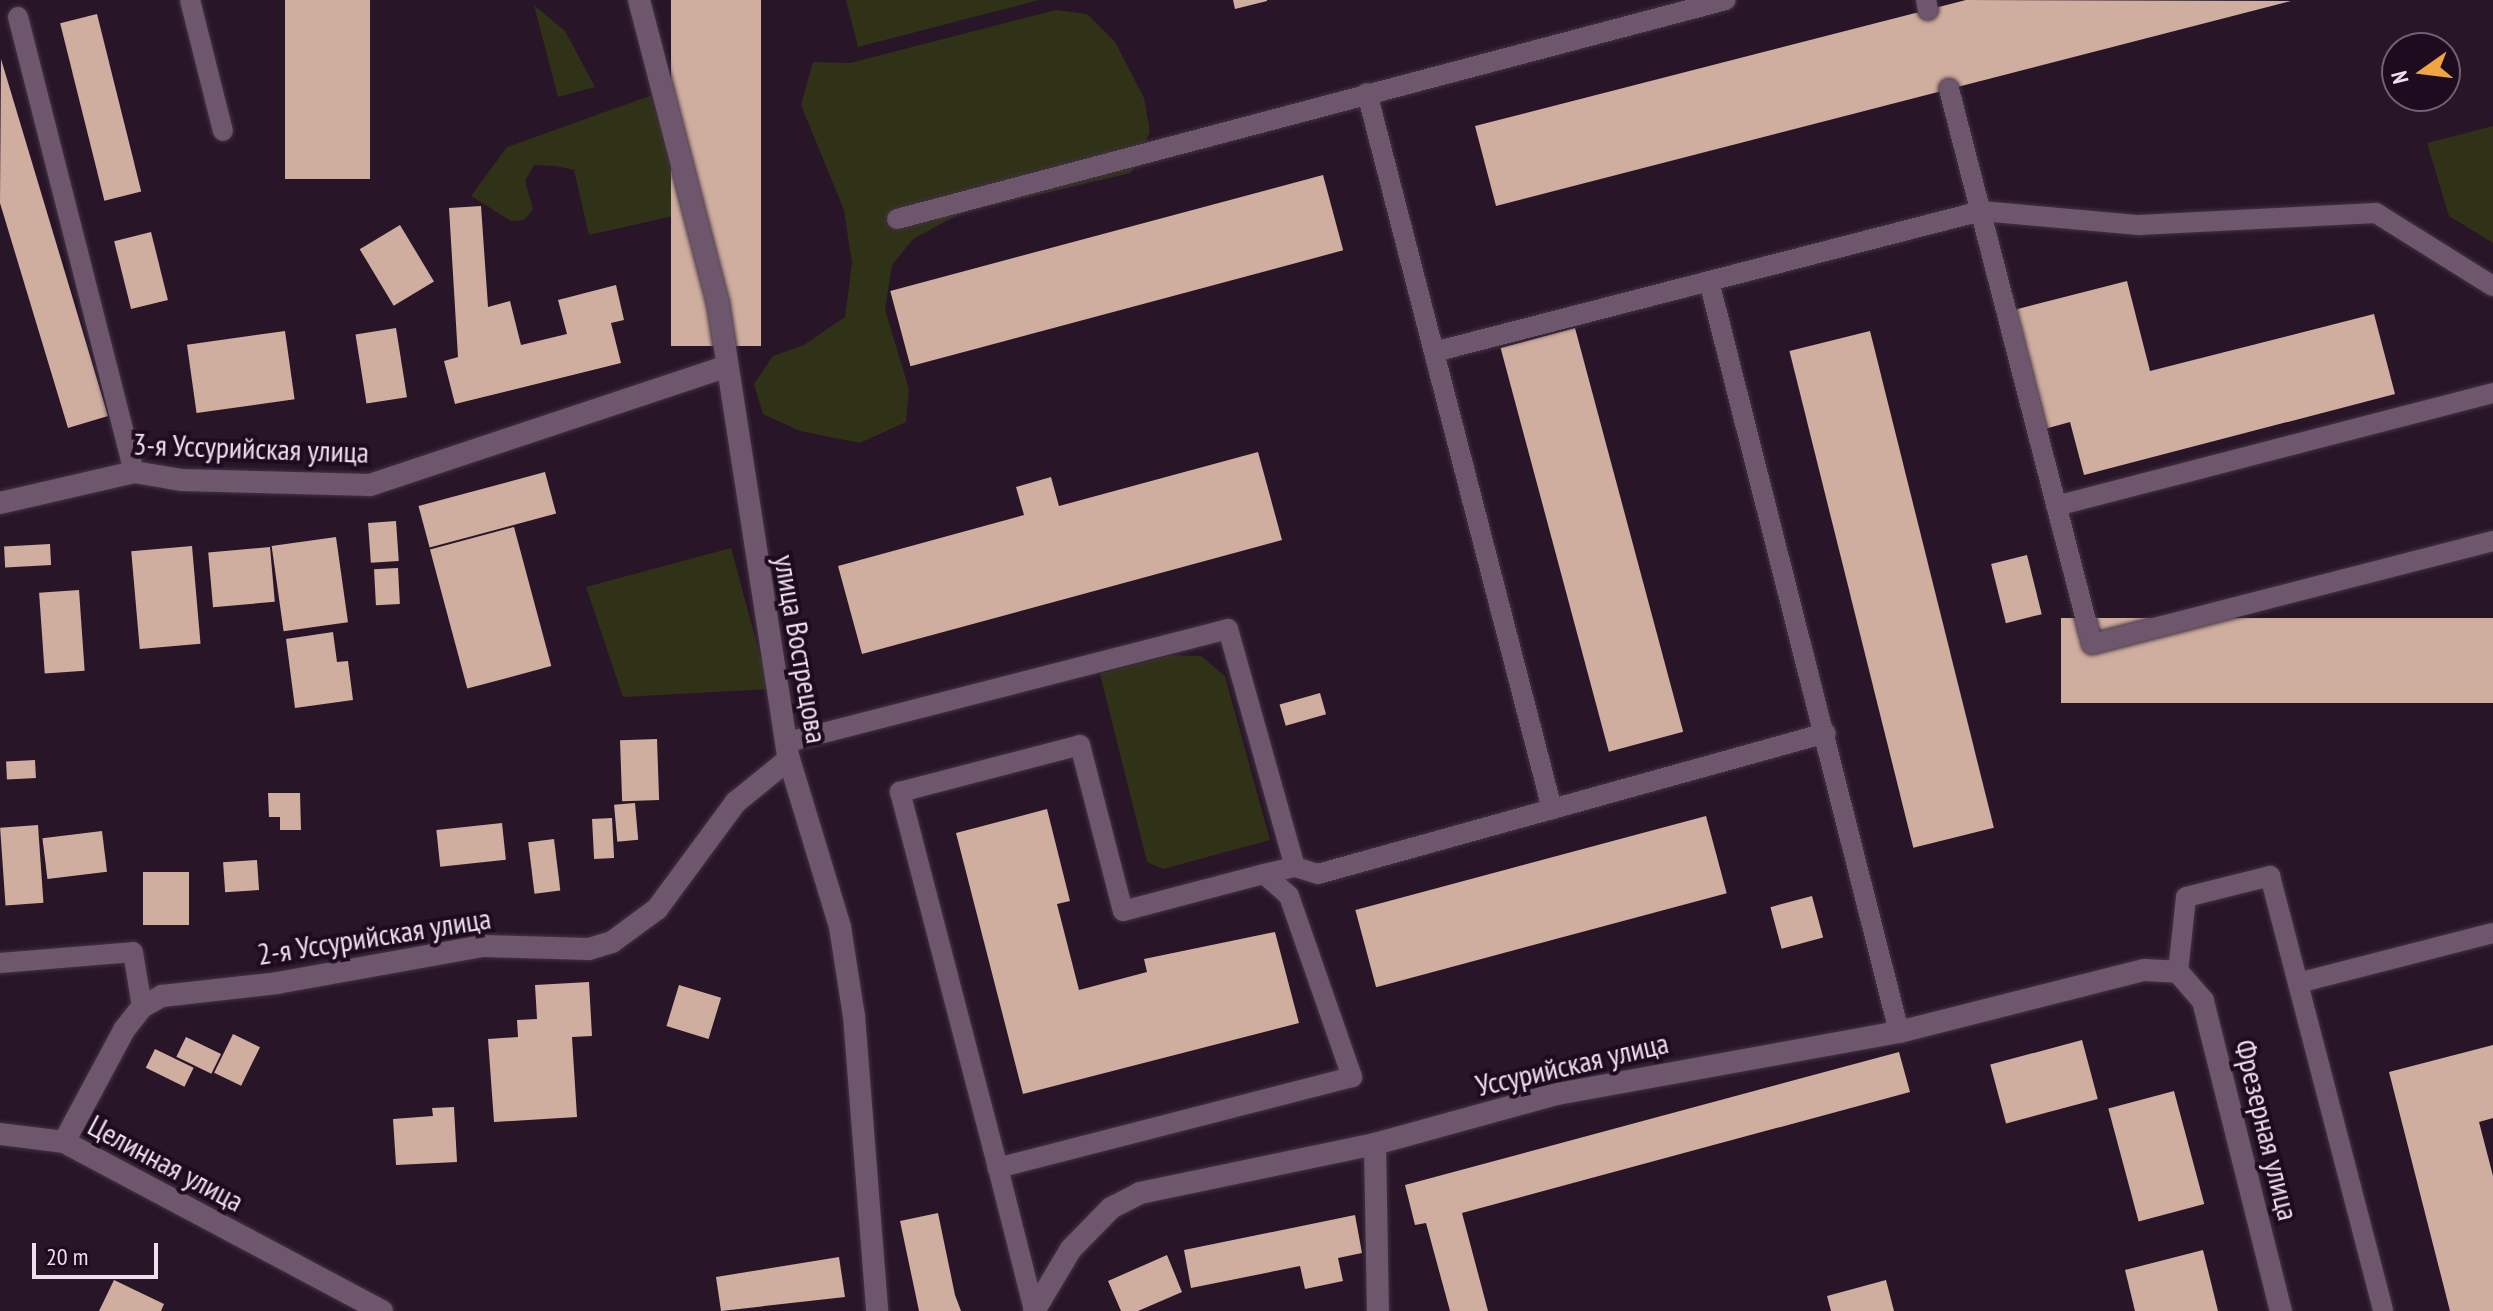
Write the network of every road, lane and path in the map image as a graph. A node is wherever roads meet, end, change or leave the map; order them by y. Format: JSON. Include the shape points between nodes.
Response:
{"nodes":[{"id":1,"x":190,"y":0,"type":"edge"},
{"id":2,"x":639,"y":0,"type":"edge"},
{"id":3,"x":1726,"y":0,"type":"edge"},
{"id":4,"x":18,"y":17,"type":"dead end"},
{"id":5,"x":1949,"y":89,"type":"dead end"},
{"id":6,"x":1367,"y":93,"type":"junction"},
{"id":7,"x":223,"y":131,"type":"dead end"},
{"id":8,"x":1981,"y":211,"type":"junction"},
{"id":9,"x":897,"y":219,"type":"dead end"},
{"id":10,"x":1709,"y":281,"type":"junction"},
{"id":11,"x":2493,"y":286,"type":"edge"},
{"id":12,"x":1434,"y":352,"type":"junction"},
{"id":13,"x":725,"y":367,"type":"junction"},
{"id":14,"x":2493,"y":393,"type":"edge"},
{"id":15,"x":134,"y":472,"type":"junction"},
{"id":16,"x":0,"y":503,"type":"edge"},
{"id":17,"x":2056,"y":506,"type":"junction"},
{"id":18,"x":2493,"y":541,"type":"edge"},
{"id":19,"x":1826,"y":733,"type":"junction"},
{"id":20,"x":789,"y":751,"type":"junction"},
{"id":21,"x":1552,"y":809,"type":"junction"},
{"id":22,"x":1295,"y":867,"type":"junction"},
{"id":23,"x":1264,"y":874,"type":"junction"},
{"id":24,"x":2493,"y":933,"type":"edge"},
{"id":25,"x":0,"y":963,"type":"edge"},
{"id":26,"x":2178,"y":972,"type":"junction"},
{"id":27,"x":2298,"y":983,"type":"junction"},
{"id":28,"x":142,"y":1007,"type":"junction"},
{"id":29,"x":1899,"y":1032,"type":"junction"},
{"id":30,"x":0,"y":1134,"type":"edge"},
{"id":31,"x":64,"y":1142,"type":"junction"},
{"id":32,"x":1375,"y":1144,"type":"junction"},
{"id":33,"x":998,"y":1168,"type":"junction"},
{"id":34,"x":1034,"y":1310,"type":"edge"},
{"id":35,"x":382,"y":1311,"type":"edge"},
{"id":36,"x":877,"y":1311,"type":"edge"},
{"id":37,"x":1378,"y":1311,"type":"edge"},
{"id":38,"x":2281,"y":1311,"type":"edge"},
{"id":39,"x":2383,"y":1311,"type":"edge"}],
"edges":[{"from":1,"to":7,"type":"lane"},
{"from":2,"to":13,"type":"street","name":"улица Вострецова","via":[[718,303]]},
{"from":3,"to":6,"type":"lane"},
{"from":4,"to":15,"type":"lane"},
{"from":5,"to":8,"type":"lane"},
{"from":6,"to":9,"type":"lane"},
{"from":6,"to":12,"type":"lane"},
{"from":8,"to":10,"type":"lane"},
{"from":8,"to":11,"type":"lane","via":[[2139,225],[2376,213]]},
{"from":8,"to":17,"type":"lane"},
{"from":10,"to":12,"type":"lane"},
{"from":10,"to":19,"type":"lane"},
{"from":12,"to":21,"type":"lane"},
{"from":13,"to":15,"type":"street","name":"3-я Уссурийская улица","via":[[370,485],[182,480]]},
{"from":13,"to":20,"type":"street","name":"улица Вострецова"},
{"from":14,"to":17,"type":"lane"},
{"from":15,"to":16,"type":"street","name":"3-я Уссурийская улица"},
{"from":17,"to":18,"type":"lane","via":[[2092,644]]},
{"from":19,"to":21,"type":"lane"},
{"from":19,"to":29,"type":"lane"},
{"from":20,"to":22,"type":"lane","via":[[1228,629]]},
{"from":20,"to":28,"type":"street","name":"2-я Уссурийская улица","via":[[736,802],[657,909],[612,942],[589,949],[469,947],[277,983],[186,991]]},
{"from":20,"to":36,"type":"street","name":"улица Вострецова","via":[[840,927],[854,1016]]},
{"from":21,"to":22,"type":"lane","via":[[1318,874]]},
{"from":22,"to":23,"type":"lane"},
{"from":23,"to":33,"type":"lane","via":[[1289,896],[1352,1077]]},
{"from":23,"to":33,"type":"lane","via":[[1123,911],[1080,745],[900,792]]},
{"from":24,"to":27,"type":"lane"},
{"from":25,"to":28,"type":"lane","via":[[133,952]]},
{"from":26,"to":27,"type":"lane","via":[[2186,897],[2270,876]]},
{"from":26,"to":29,"type":"street","name":"Уссурийская улица","via":[[2144,970]]},
{"from":26,"to":38,"type":"street","name":"Фрезерная улица","via":[[2203,1001]]},
{"from":27,"to":39,"type":"lane"},
{"from":28,"to":31,"type":"street"},
{"from":29,"to":32,"type":"street","name":"Уссурийская улица","via":[[1557,1094]]},
{"from":30,"to":31,"type":"street","name":"Целинная улица"},
{"from":31,"to":35,"type":"street","name":"Целинная улица"},
{"from":32,"to":34,"type":"street","name":"Уссурийская улица","via":[[1140,1193],[1111,1208],[1071,1249]]},
{"from":32,"to":37,"type":"street"},
{"from":33,"to":34,"type":"lane"}]}
